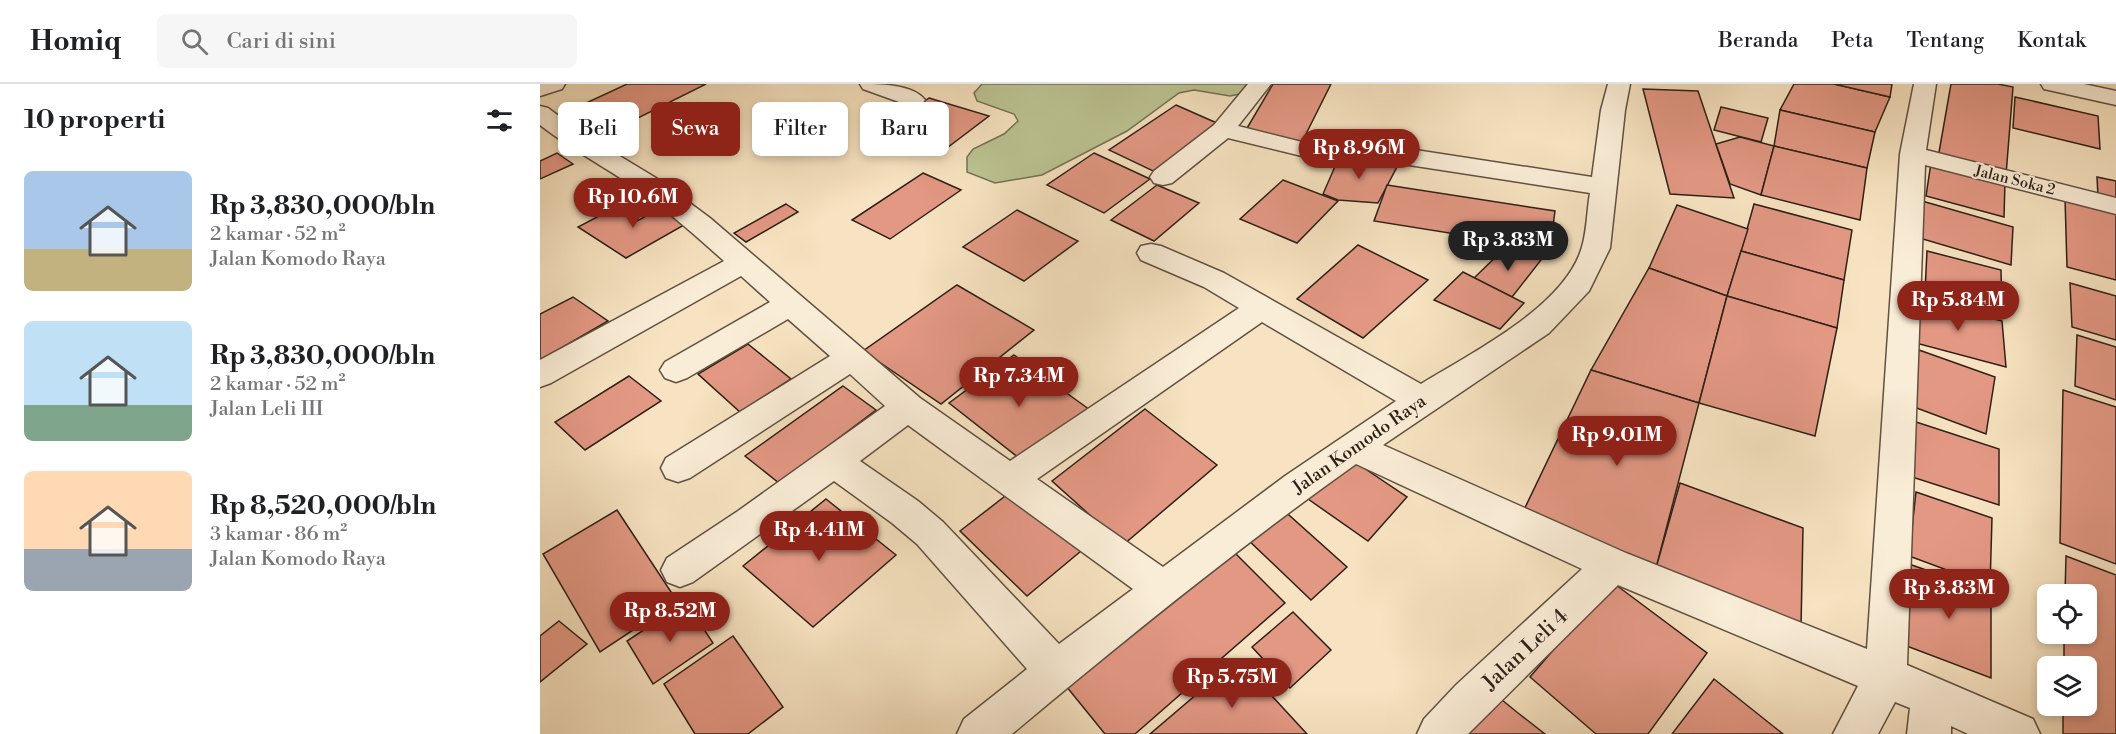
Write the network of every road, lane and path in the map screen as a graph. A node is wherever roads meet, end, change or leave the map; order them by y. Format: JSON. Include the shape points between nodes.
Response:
{"nodes":[{"id":1,"x":554,"y":84,"type":"edge"},
{"id":2,"x":871,"y":84,"type":"edge"},
{"id":3,"x":1260,"y":84,"type":"edge"},
{"id":4,"x":1619,"y":84,"type":"edge"},
{"id":5,"x":1925,"y":84,"type":"edge"},
{"id":6,"x":2052,"y":84,"type":"edge"},
{"id":7,"x":540,"y":89,"type":"edge"},
{"id":8,"x":2116,"y":98,"type":"edge"},
{"id":9,"x":913,"y":100,"type":"dead end"},
{"id":10,"x":540,"y":113,"type":"edge"},
{"id":11,"x":1223,"y":130,"type":"junction"},
{"id":12,"x":1913,"y":154,"type":"junction"},
{"id":13,"x":1163,"y":177,"type":"dead end"},
{"id":14,"x":1603,"y":187,"type":"junction"},
{"id":15,"x":2116,"y":206,"type":"edge"},
{"id":16,"x":1150,"y":253,"type":"dead end"},
{"id":17,"x":744,"y":262,"type":"junction"},
{"id":18,"x":790,"y":303,"type":"junction"},
{"id":19,"x":1262,"y":307,"type":"junction"},
{"id":20,"x":852,"y":358,"type":"junction"},
{"id":21,"x":676,"y":369,"type":"dead end"},
{"id":22,"x":540,"y":375,"type":"edge"},
{"id":23,"x":1422,"y":400,"type":"junction"},
{"id":24,"x":908,"y":407,"type":"junction"},
{"id":25,"x":1355,"y":447,"type":"junction"},
{"id":26,"x":834,"y":462,"type":"junction"},
{"id":27,"x":678,"y":468,"type":"dead end"},
{"id":28,"x":1010,"y":478,"type":"junction"},
{"id":29,"x":1613,"y":565,"type":"junction"},
{"id":30,"x":680,"y":570,"type":"dead end"},
{"id":31,"x":1163,"y":589,"type":"junction"},
{"id":32,"x":1056,"y":671,"type":"junction"},
{"id":33,"x":1886,"y":677,"type":"junction"},
{"id":34,"x":1931,"y":715,"type":"edge"},
{"id":35,"x":979,"y":734,"type":"edge"},
{"id":36,"x":1439,"y":734,"type":"edge"},
{"id":37,"x":1855,"y":734,"type":"edge"},
{"id":38,"x":2019,"y":734,"type":"edge"}],
"edges":[{"from":1,"to":7,"type":"street"},
{"from":2,"to":9,"type":"street"},
{"from":3,"to":11,"type":"street"},
{"from":4,"to":14,"type":"street","name":"Jalan Komodo Raya"},
{"from":5,"to":12,"type":"street"},
{"from":6,"to":8,"type":"street"},
{"from":10,"to":17,"type":"street","via":[[571,138],[646,184]]},
{"from":11,"to":13,"type":"street"},
{"from":11,"to":14,"type":"street","via":[[1310,151],[1409,157]]},
{"from":12,"to":15,"type":"street","name":"Jalan Soka 2"},
{"from":12,"to":33,"type":"street"},
{"from":14,"to":23,"type":"street","name":"Jalan Komodo Raya","via":[[1596,248],[1579,284],[1538,324]]},
{"from":16,"to":19,"type":"street","via":[[1214,280]]},
{"from":17,"to":18,"type":"street"},
{"from":17,"to":22,"type":"street"},
{"from":18,"to":20,"type":"street"},
{"from":18,"to":21,"type":"street"},
{"from":19,"to":23,"type":"street"},
{"from":19,"to":28,"type":"street"},
{"from":20,"to":24,"type":"street"},
{"from":20,"to":27,"type":"street"},
{"from":23,"to":25,"type":"street","name":"Jalan Komodo Raya"},
{"from":24,"to":26,"type":"street"},
{"from":24,"to":28,"type":"street"},
{"from":25,"to":29,"type":"street"},
{"from":25,"to":31,"type":"street","name":"Jalan Komodo Raya"},
{"from":26,"to":30,"type":"street"},
{"from":26,"to":32,"type":"street","via":[[930,533]]},
{"from":28,"to":31,"type":"street"},
{"from":29,"to":33,"type":"street"},
{"from":29,"to":36,"type":"street","name":"Jalan Leli 4"},
{"from":31,"to":32,"type":"street","name":"Jalan Komodo Raya"},
{"from":32,"to":35,"type":"street","name":"Jalan Komodo Raya"},
{"from":33,"to":34,"type":"street"},
{"from":33,"to":37,"type":"street"},
{"from":34,"to":38,"type":"street"}]}
